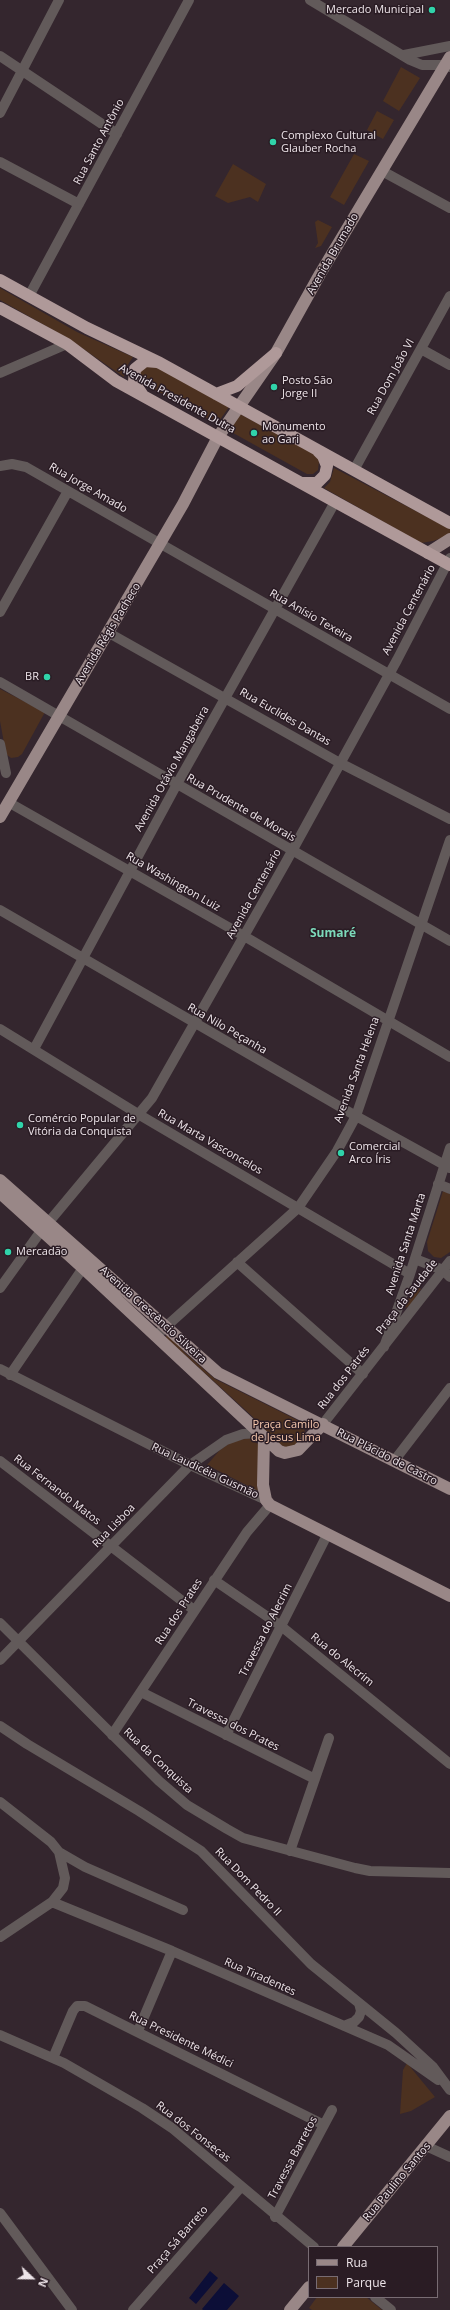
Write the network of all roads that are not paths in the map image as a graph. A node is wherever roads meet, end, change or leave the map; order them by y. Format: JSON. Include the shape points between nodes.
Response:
{"nodes":[{"id":1,"x":59,"y":0,"type":"edge"},
{"id":2,"x":189,"y":0,"type":"edge"},
{"id":3,"x":310,"y":0,"type":"edge"},
{"id":4,"x":450,"y":46,"type":"edge"},
{"id":5,"x":404,"y":55,"type":"junction"},
{"id":6,"x":0,"y":56,"type":"edge"},
{"id":7,"x":448,"y":63,"type":"edge"},
{"id":8,"x":22,"y":69,"type":"junction"},
{"id":9,"x":0,"y":113,"type":"edge"},
{"id":10,"x":117,"y":134,"type":"junction"},
{"id":11,"x":0,"y":162,"type":"edge"},
{"id":12,"x":382,"y":171,"type":"junction"},
{"id":13,"x":79,"y":204,"type":"junction"},
{"id":14,"x":450,"y":208,"type":"edge"},
{"id":15,"x":0,"y":280,"type":"edge"},
{"id":16,"x":29,"y":296,"type":"junction"},
{"id":17,"x":450,"y":296,"type":"edge"},
{"id":18,"x":0,"y":308,"type":"edge"},
{"id":19,"x":67,"y":344,"type":"junction"},
{"id":20,"x":421,"y":349,"type":"junction"},
{"id":21,"x":276,"y":353,"type":"junction"},
{"id":22,"x":160,"y":363,"type":"junction"},
{"id":23,"x":450,"y":365,"type":"edge"},
{"id":24,"x":0,"y":373,"type":"edge"},
{"id":25,"x":216,"y":394,"type":"junction"},
{"id":26,"x":142,"y":395,"type":"junction"},
{"id":27,"x":240,"y":407,"type":"junction"},
{"id":28,"x":218,"y":437,"type":"junction"},
{"id":29,"x":213,"y":449,"type":"joint"},
{"id":30,"x":316,"y":449,"type":"junction"},
{"id":31,"x":0,"y":466,"type":"edge"},
{"id":32,"x":354,"y":470,"type":"junction"},
{"id":33,"x":299,"y":482,"type":"junction"},
{"id":34,"x":68,"y":491,"type":"junction"},
{"id":35,"x":335,"y":502,"type":"junction"},
{"id":36,"x":450,"y":523,"type":"edge"},
{"id":37,"x":450,"y":539,"type":"edge"},
{"id":38,"x":160,"y":543,"type":"junction"},
{"id":39,"x":428,"y":553,"type":"junction"},
{"id":40,"x":449,"y":562,"type":"edge"},
{"id":41,"x":275,"y":609,"type":"junction"},
{"id":42,"x":0,"y":612,"type":"edge"},
{"id":43,"x":109,"y":633,"type":"junction"},
{"id":44,"x":389,"y":674,"type":"junction"},
{"id":45,"x":0,"y":682,"type":"edge"},
{"id":46,"x":225,"y":698,"type":"junction"},
{"id":47,"x":450,"y":709,"type":"edge"},
{"id":48,"x":59,"y":715,"type":"junction"},
{"id":49,"x":0,"y":744,"type":"edge"},
{"id":50,"x":340,"y":763,"type":"junction"},
{"id":51,"x":3,"y":773,"type":"edge"},
{"id":52,"x":20,"y":781,"type":"junction"},
{"id":53,"x":177,"y":784,"type":"junction"},
{"id":54,"x":8,"y":802,"type":"junction"},
{"id":55,"x":0,"y":817,"type":"edge"},
{"id":56,"x":450,"y":819,"type":"edge"},
{"id":57,"x":450,"y":840,"type":"edge"},
{"id":58,"x":292,"y":851,"type":"junction"},
{"id":59,"x":130,"y":871,"type":"junction"},
{"id":60,"x":0,"y":910,"type":"edge"},
{"id":61,"x":420,"y":925,"type":"junction"},
{"id":62,"x":244,"y":936,"type":"junction"},
{"id":63,"x":450,"y":941,"type":"edge"},
{"id":64,"x":84,"y":959,"type":"junction"},
{"id":65,"x":388,"y":1021,"type":"junction"},
{"id":66,"x":195,"y":1024,"type":"junction"},
{"id":67,"x":0,"y":1029,"type":"edge"},
{"id":68,"x":34,"y":1049,"type":"junction"},
{"id":69,"x":450,"y":1057,"type":"edge"},
{"id":70,"x":138,"y":1114,"type":"junction"},
{"id":71,"x":356,"y":1116,"type":"junction"},
{"id":72,"x":450,"y":1148,"type":"edge"},
{"id":73,"x":447,"y":1167,"type":"edge"},
{"id":74,"x":0,"y":1180,"type":"edge"},
{"id":75,"x":438,"y":1184,"type":"junction"},
{"id":76,"x":450,"y":1189,"type":"edge"},
{"id":77,"x":0,"y":1193,"type":"edge"},
{"id":78,"x":298,"y":1208,"type":"junction"},
{"id":79,"x":44,"y":1227,"type":"junction"},
{"id":80,"x":415,"y":1259,"type":"junction"},
{"id":81,"x":450,"y":1261,"type":"edge"},
{"id":82,"x":237,"y":1262,"type":"junction"},
{"id":83,"x":83,"y":1268,"type":"junction"},
{"id":84,"x":447,"y":1273,"type":"edge"},
{"id":85,"x":410,"y":1274,"type":"junction"},
{"id":86,"x":0,"y":1288,"type":"edge"},
{"id":87,"x":166,"y":1326,"type":"junction"},
{"id":88,"x":156,"y":1336,"type":"junction"},
{"id":89,"x":384,"y":1347,"type":"junction"},
{"id":90,"x":0,"y":1369,"type":"edge"},
{"id":91,"x":362,"y":1374,"type":"junction"},
{"id":92,"x":10,"y":1375,"type":"junction"},
{"id":93,"x":450,"y":1388,"type":"edge"},
{"id":94,"x":305,"y":1417,"type":"junction"},
{"id":95,"x":323,"y":1424,"type":"junction"},
{"id":96,"x":262,"y":1435,"type":"junction"},
{"id":97,"x":310,"y":1440,"type":"junction"},
{"id":98,"x":394,"y":1461,"type":"junction"},
{"id":99,"x":0,"y":1462,"type":"edge"},
{"id":100,"x":190,"y":1465,"type":"junction"},
{"id":101,"x":450,"y":1489,"type":"edge"},
{"id":102,"x":268,"y":1503,"type":"junction"},
{"id":103,"x":327,"y":1535,"type":"junction"},
{"id":104,"x":110,"y":1547,"type":"junction"},
{"id":105,"x":214,"y":1580,"type":"junction"},
{"id":106,"x":450,"y":1596,"type":"edge"},
{"id":107,"x":194,"y":1610,"type":"junction"},
{"id":108,"x":0,"y":1623,"type":"edge"},
{"id":109,"x":281,"y":1626,"type":"junction"},
{"id":110,"x":19,"y":1641,"type":"junction"},
{"id":111,"x":0,"y":1660,"type":"edge"},
{"id":112,"x":141,"y":1692,"type":"junction"},
{"id":113,"x":0,"y":1726,"type":"edge"},
{"id":114,"x":112,"y":1735,"type":"junction"},
{"id":115,"x":226,"y":1735,"type":"junction"},
{"id":116,"x":329,"y":1738,"type":"dead end"},
{"id":117,"x":450,"y":1764,"type":"edge"},
{"id":118,"x":315,"y":1780,"type":"junction"},
{"id":119,"x":0,"y":1802,"type":"edge"},
{"id":120,"x":290,"y":1851,"type":"junction"},
{"id":121,"x":59,"y":1852,"type":"junction"},
{"id":122,"x":450,"y":1873,"type":"edge"},
{"id":123,"x":52,"y":1902,"type":"junction"},
{"id":124,"x":183,"y":1910,"type":"dead end"},
{"id":125,"x":0,"y":1938,"type":"edge"},
{"id":126,"x":172,"y":1951,"type":"junction"},
{"id":127,"x":359,"y":2003,"type":"junction"},
{"id":128,"x":344,"y":2026,"type":"junction"},
{"id":129,"x":138,"y":2031,"type":"junction"},
{"id":130,"x":0,"y":2035,"type":"edge"},
{"id":131,"x":53,"y":2058,"type":"junction"},
{"id":132,"x":450,"y":2090,"type":"edge"},
{"id":133,"x":332,"y":2110,"type":"dead end"},
{"id":134,"x":450,"y":2116,"type":"edge"},
{"id":135,"x":324,"y":2125,"type":"junction"},
{"id":136,"x":426,"y":2146,"type":"junction"},
{"id":137,"x":450,"y":2157,"type":"edge"},
{"id":138,"x":241,"y":2187,"type":"junction"},
{"id":139,"x":0,"y":2213,"type":"edge"},
{"id":140,"x":275,"y":2217,"type":"junction"},
{"id":141,"x":313,"y":2246,"type":"edge"},
{"id":142,"x":343,"y":2246,"type":"edge"},
{"id":143,"x":308,"y":2288,"type":"edge"},
{"id":144,"x":376,"y":2298,"type":"edge"},
{"id":145,"x":294,"y":2308,"type":"edge"},
{"id":146,"x":72,"y":2310,"type":"edge"},
{"id":147,"x":133,"y":2310,"type":"edge"},
{"id":148,"x":391,"y":2310,"type":"edge"}],
"edges":[{"from":1,"to":8,"type":"street"},
{"from":2,"to":10,"type":"street","name":"Rua Santo Antônio"},
{"from":3,"to":5,"type":"street"},
{"from":4,"to":5,"type":"street"},
{"from":5,"to":7,"type":"street","via":[[422,65]]},
{"from":6,"to":8,"type":"street"},
{"from":7,"to":12,"type":"main road","name":"Avenida Brumado"},
{"from":8,"to":9,"type":"street"},
{"from":8,"to":10,"type":"street"},
{"from":10,"to":13,"type":"street","name":"Rua Santo Antônio"},
{"from":11,"to":13,"type":"street"},
{"from":12,"to":14,"type":"street"},
{"from":12,"to":21,"type":"main road","name":"Avenida Brumado"},
{"from":13,"to":16,"type":"street","name":"Rua Santo Antônio"},
{"from":15,"to":16,"type":"highway","name":"Avenida Presidente Dutra"},
{"from":16,"to":22,"type":"highway","name":"Avenida Presidente Dutra","via":[[87,328]]},
{"from":17,"to":20,"type":"street","name":"Rua Dom João VI"},
{"from":18,"to":19,"type":"highway","name":"Avenida Presidente Dutra"},
{"from":19,"to":24,"type":"street"},
{"from":19,"to":26,"type":"highway","name":"Avenida Presidente Dutra","via":[[116,381]]},
{"from":20,"to":23,"type":"street"},
{"from":20,"to":32,"type":"street","name":"Rua Dom João VI"},
{"from":21,"to":25,"type":"highway","via":[[237,386]]},
{"from":21,"to":27,"type":"main road","name":"Avenida Brumado"},
{"from":22,"to":25,"type":"highway","name":"Avenida Presidente Dutra"},
{"from":22,"to":26,"type":"highway","via":[[145,361],[135,368],[134,382]]},
{"from":25,"to":27,"type":"highway","name":"Avenida Presidente Dutra"},
{"from":26,"to":28,"type":"highway","name":"Avenida Presidente Dutra"},
{"from":27,"to":28,"type":"main road","name":"Avenida Brumado"},
{"from":27,"to":30,"type":"highway","name":"Avenida Presidente Dutra"},
{"from":28,"to":29,"type":"main road","name":"Avenida Brumado"},
{"from":28,"to":33,"type":"highway","name":"Avenida Presidente Dutra"},
{"from":29,"to":38,"type":"main road","name":"Avenida Régis Pacheco"},
{"from":30,"to":32,"type":"highway","name":"Avenida Presidente Dutra"},
{"from":30,"to":33,"type":"highway","via":[[325,461],[325,475],[312,484]]},
{"from":31,"to":34,"type":"street","name":"Rua Jorge Amado","via":[[12,464],[26,467]]},
{"from":32,"to":36,"type":"highway","name":"Avenida Presidente Dutra"},
{"from":33,"to":35,"type":"highway","name":"Avenida Presidente Dutra"},
{"from":34,"to":38,"type":"street","name":"Rua Jorge Amado"},
{"from":34,"to":42,"type":"street"},
{"from":35,"to":39,"type":"highway","name":"Avenida Presidente Dutra"},
{"from":35,"to":41,"type":"street","name":"Avenida Otávio Mangabeira"},
{"from":37,"to":39,"type":"main road"},
{"from":38,"to":41,"type":"street","name":"Rua Anísio Texeira"},
{"from":38,"to":43,"type":"main road","name":"Avenida Régis Pacheco"},
{"from":39,"to":40,"type":"highway","name":"Avenida Presidente Dutra"},
{"from":40,"to":44,"type":"street","name":"Avenida Centenário"},
{"from":41,"to":44,"type":"street","name":"Rua Anísio Texeira"},
{"from":41,"to":46,"type":"street","name":"Avenida Otávio Mangabeira"},
{"from":43,"to":46,"type":"street","name":"Rua Euclides Dantas"},
{"from":43,"to":48,"type":"main road","name":"Avenida Régis Pacheco"},
{"from":44,"to":47,"type":"street","name":"Rua Anísio Texeira"},
{"from":44,"to":50,"type":"street","name":"Avenida Centenário"},
{"from":45,"to":48,"type":"street","name":"Rua Prudente de Morais"},
{"from":46,"to":50,"type":"street","name":"Rua Euclides Dantas"},
{"from":46,"to":53,"type":"street","name":"Avenida Otávio Mangabeira"},
{"from":48,"to":52,"type":"main road","name":"Avenida Régis Pacheco"},
{"from":48,"to":53,"type":"street","name":"Rua Prudente de Morais"},
{"from":49,"to":51,"type":"street"},
{"from":50,"to":56,"type":"street","name":"Rua Euclides Dantas"},
{"from":50,"to":58,"type":"street","name":"Avenida Centenário"},
{"from":51,"to":52,"type":"street"},
{"from":52,"to":54,"type":"main road","name":"Avenida Régis Pacheco"},
{"from":53,"to":58,"type":"street","name":"Rua Prudente de Morais"},
{"from":53,"to":59,"type":"street","name":"Avenida Otávio Mangabeira"},
{"from":54,"to":55,"type":"main road","name":"Avenida Régis Pacheco"},
{"from":54,"to":59,"type":"street","name":"Rua Washington Luiz"},
{"from":57,"to":61,"type":"street","name":"Avenida Santa Helena"},
{"from":58,"to":61,"type":"street","name":"Rua Prudente de Morais"},
{"from":58,"to":62,"type":"street","name":"Avenida Centenário"},
{"from":59,"to":62,"type":"street","name":"Rua Washington Luiz"},
{"from":59,"to":64,"type":"street","name":"Avenida Otávio Mangabeira"},
{"from":60,"to":64,"type":"street","name":"Rua Nilo Peçanha"},
{"from":61,"to":63,"type":"street","name":"Rua Prudente de Morais"},
{"from":61,"to":65,"type":"street","name":"Avenida Santa Helena"},
{"from":62,"to":65,"type":"street","name":"Rua Washington Luiz"},
{"from":62,"to":66,"type":"street","name":"Avenida Centenário"},
{"from":64,"to":66,"type":"street","name":"Rua Nilo Peçanha"},
{"from":64,"to":68,"type":"street","name":"Avenida Otávio Mangabeira"},
{"from":65,"to":69,"type":"street","name":"Rua Washington Luiz"},
{"from":65,"to":71,"type":"street","name":"Avenida Santa Helena"},
{"from":66,"to":70,"type":"street","name":"Avenida Centenário","via":[[152,1098]]},
{"from":66,"to":71,"type":"street","name":"Rua Nilo Peçanha"},
{"from":67,"to":68,"type":"street","name":"Rua Marta Vasconcelos"},
{"from":68,"to":70,"type":"street","name":"Rua Marta Vasconcelos"},
{"from":70,"to":78,"type":"street","name":"Rua Marta Vasconcelos"},
{"from":70,"to":79,"type":"street","name":"Avenida Centenário"},
{"from":71,"to":73,"type":"street","name":"Rua Nilo Peçanha"},
{"from":71,"to":78,"type":"street","name":"Avenida Santa Helena","via":[[337,1151]]},
{"from":72,"to":73,"type":"street","name":"Avenida Santa Marta"},
{"from":73,"to":75,"type":"street","name":"Avenida Santa Marta"},
{"from":74,"to":79,"type":"main road","name":"Avenida Crescêncio Silveira"},
{"from":75,"to":76,"type":"street"},
{"from":75,"to":80,"type":"street","name":"Avenida Santa Marta"},
{"from":77,"to":79,"type":"main road","name":"Avenida Crescêncio Silveira"},
{"from":78,"to":82,"type":"street","name":"Avenida Santa Helena"},
{"from":78,"to":85,"type":"street","name":"Rua Marta Vasconcelos"},
{"from":79,"to":83,"type":"main road","name":"Avenida Crescêncio Silveira"},
{"from":79,"to":86,"type":"street","name":"Avenida Centenário"},
{"from":79,"to":87,"type":"main road","name":"Avenida Crescêncio Silveira"},
{"from":80,"to":84,"type":"street"},
{"from":80,"to":85,"type":"street","name":"Avenida Santa Marta"},
{"from":81,"to":84,"type":"street","name":"Praça da Saudade"},
{"from":82,"to":87,"type":"street","name":"Avenida Santa Helena"},
{"from":82,"to":91,"type":"street"},
{"from":83,"to":88,"type":"main road","name":"Avenida Crescêncio Silveira"},
{"from":83,"to":92,"type":"street"},
{"from":84,"to":89,"type":"street","name":"Praça da Saudade"},
{"from":85,"to":89,"type":"street","name":"Avenida Santa Marta"},
{"from":87,"to":88,"type":"street","name":"Avenida Santa Helena"},
{"from":87,"to":94,"type":"main road","name":"Avenida Crescêncio Silveira","via":[[218,1373]]},
{"from":88,"to":96,"type":"main road","name":"Avenida Crescêncio Silveira"},
{"from":89,"to":91,"type":"street","name":"Rua dos Patrés"},
{"from":90,"to":92,"type":"street","name":"Rua Laudicéia Gusmão"},
{"from":91,"to":95,"type":"street","name":"Rua dos Patrés"},
{"from":92,"to":100,"type":"street","name":"Rua Laudicéia Gusmão"},
{"from":93,"to":98,"type":"street"},
{"from":94,"to":95,"type":"main road","name":"Avenida Crescêncio Silveira"},
{"from":94,"to":97,"type":"main road"},
{"from":95,"to":97,"type":"main road","name":"Avenida Crescêncio Silveira"},
{"from":95,"to":98,"type":"main road","name":"Rua Plácido de Castro"},
{"from":96,"to":97,"type":"main road","name":"Avenida Crescêncio Silveira","via":[[279,1451],[285,1453],[298,1450]]},
{"from":96,"to":100,"type":"street","name":"Rua Lisboa","via":[[247,1433],[230,1438],[213,1447]]},
{"from":96,"to":102,"type":"main road","via":[[263,1485]]},
{"from":98,"to":101,"type":"main road","name":"Rua Plácido de Castro"},
{"from":99,"to":104,"type":"street","name":"Rua Fernando Matos"},
{"from":100,"to":102,"type":"street","name":"Rua Laudicéia Gusmão"},
{"from":100,"to":104,"type":"street","name":"Rua Lisboa"},
{"from":102,"to":103,"type":"main road","name":"Rua Laudicéia Gusmão"},
{"from":102,"to":105,"type":"street","name":"Rua dos Prates"},
{"from":103,"to":106,"type":"main road","name":"Rua Laudicéia Gusmão"},
{"from":103,"to":109,"type":"street","name":"Travessa do Alecrim"},
{"from":104,"to":107,"type":"street","name":"Rua Fernando Matos"},
{"from":104,"to":110,"type":"street","name":"Rua Lisboa"},
{"from":105,"to":107,"type":"street","name":"Rua dos Prates"},
{"from":105,"to":109,"type":"street","name":"Rua do Alecrim"},
{"from":107,"to":112,"type":"street","name":"Rua dos Prates"},
{"from":108,"to":110,"type":"street","name":"Rua da Conquista"},
{"from":109,"to":115,"type":"street","name":"Travessa do Alecrim"},
{"from":109,"to":117,"type":"street","name":"Rua do Alecrim"},
{"from":110,"to":111,"type":"street","name":"Rua Lisboa"},
{"from":110,"to":114,"type":"street","name":"Rua da Conquista"},
{"from":112,"to":114,"type":"street","name":"Rua dos Prates"},
{"from":112,"to":115,"type":"street","name":"Travessa dos Prates"},
{"from":113,"to":127,"type":"street","name":"Rua Dom Pedro II","via":[[201,1851],[311,1964]]},
{"from":114,"to":120,"type":"street","name":"Rua da Conquista","via":[[187,1805],[243,1838]]},
{"from":115,"to":118,"type":"street","name":"Travessa dos Prates"},
{"from":116,"to":118,"type":"street"},
{"from":118,"to":120,"type":"street"},
{"from":119,"to":121,"type":"street","via":[[42,1834]]},
{"from":120,"to":122,"type":"street","name":"Rua da Conquista","via":[[370,1871]]},
{"from":121,"to":123,"type":"street","via":[[65,1878],[63,1888]]},
{"from":121,"to":124,"type":"street","via":[[85,1867]]},
{"from":123,"to":125,"type":"street"},
{"from":123,"to":126,"type":"street","name":"Rua Tiradentes"},
{"from":126,"to":128,"type":"street","name":"Rua Tiradentes"},
{"from":126,"to":129,"type":"street"},
{"from":127,"to":128,"type":"street","via":[[359,2016],[354,2022]]},
{"from":127,"to":132,"type":"street","name":"Rua Dom Pedro II","via":[[423,2058]]},
{"from":128,"to":132,"type":"street","name":"Rua Tiradentes","via":[[388,2045]]},
{"from":129,"to":131,"type":"street","name":"Rua Presidente Médici","via":[[85,2006],[77,2006]]},
{"from":129,"to":135,"type":"street","name":"Rua Presidente Médici"},
{"from":130,"to":131,"type":"street","name":"Rua dos Fonsecas"},
{"from":131,"to":138,"type":"street","name":"Rua dos Fonsecas","via":[[85,2074],[166,2124]]},
{"from":133,"to":135,"type":"street","name":"Travessa Barretos"},
{"from":134,"to":136,"type":"main road","name":"Rua Paulino Santos"},
{"from":135,"to":140,"type":"street","name":"Travessa Barretos"},
{"from":136,"to":137,"type":"street"},
{"from":136,"to":142,"type":"main road","name":"Rua Paulino Santos"},
{"from":138,"to":140,"type":"street","name":"Rua dos Fonsecas"},
{"from":138,"to":147,"type":"street","name":"Praça Sá Barreto"},
{"from":139,"to":146,"type":"street"},
{"from":140,"to":141,"type":"street","name":"Rua dos Fonsecas"},
{"from":143,"to":145,"type":"main road"},
{"from":144,"to":148,"type":"street"}]}
